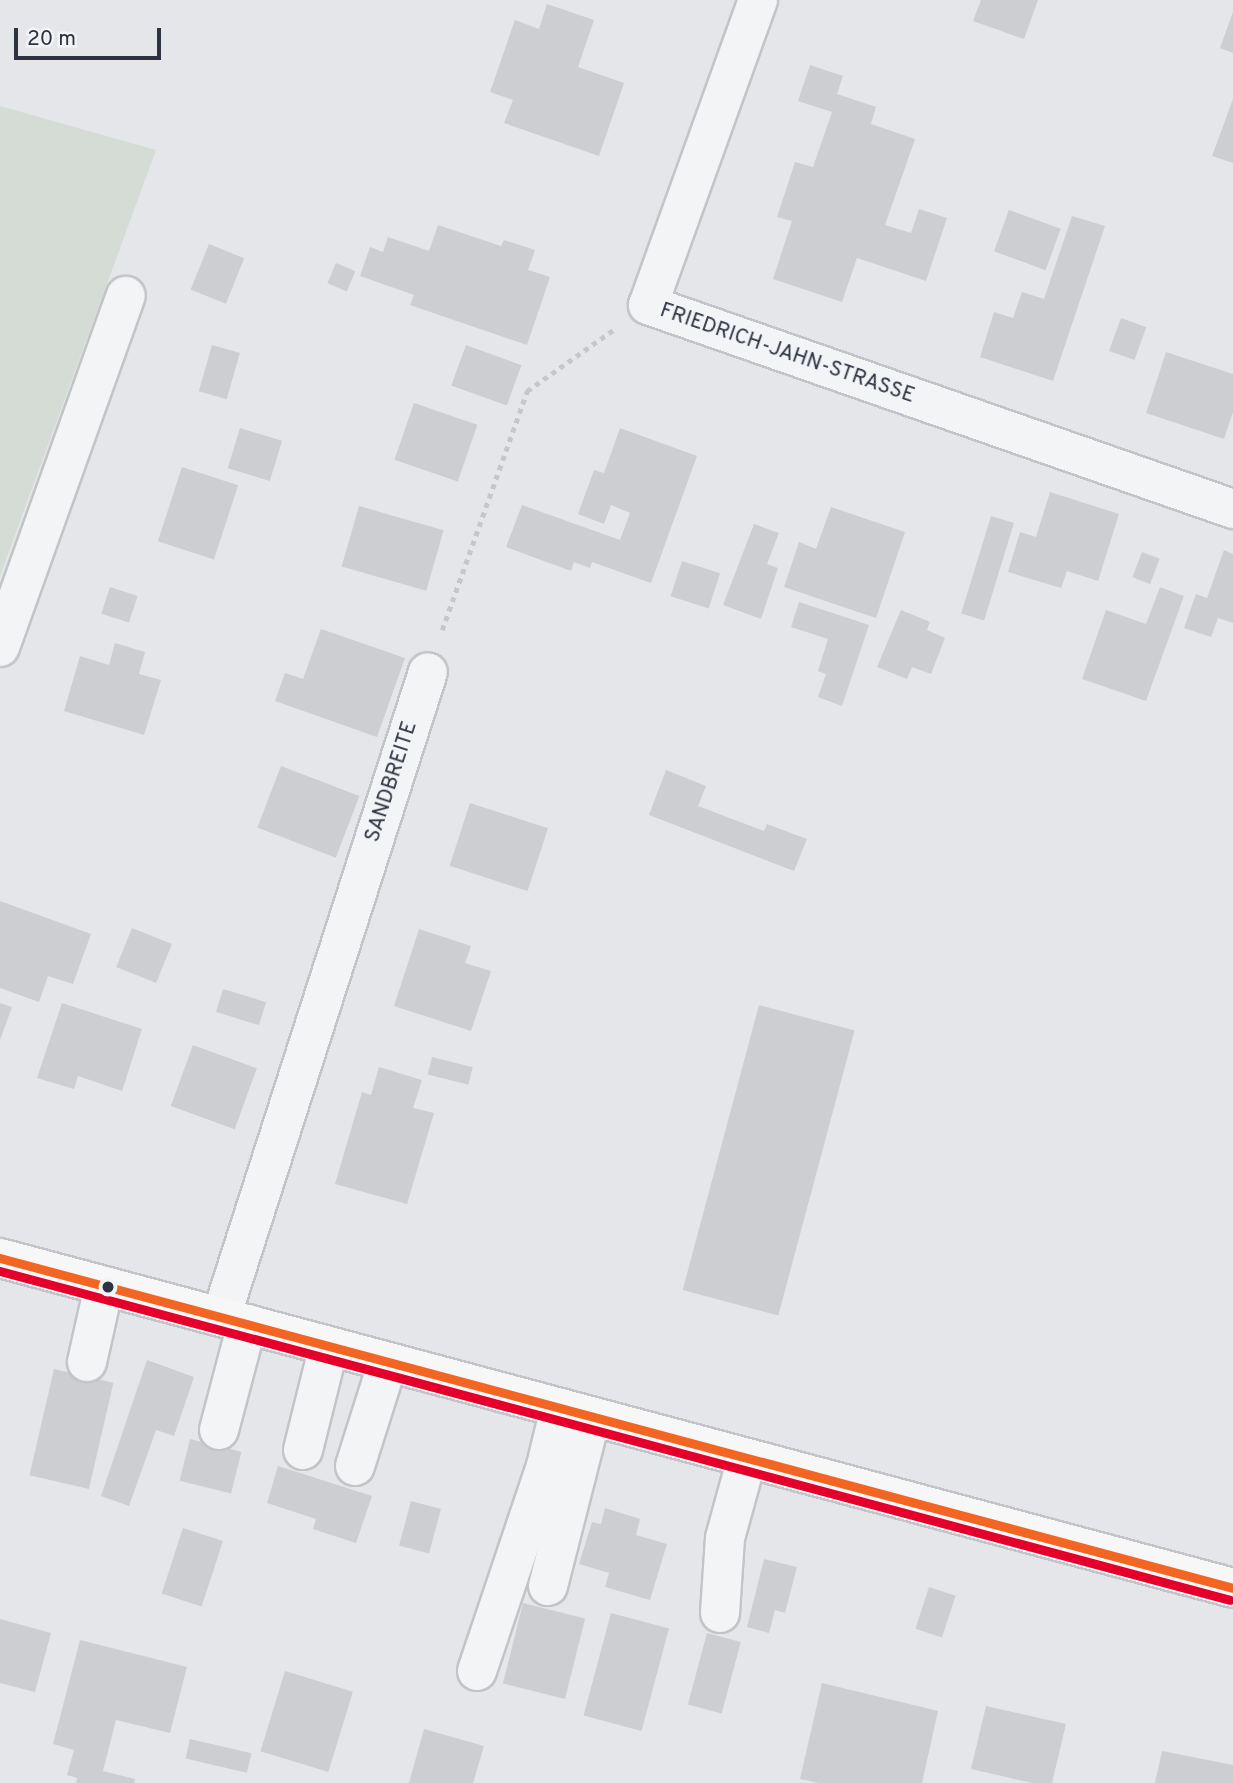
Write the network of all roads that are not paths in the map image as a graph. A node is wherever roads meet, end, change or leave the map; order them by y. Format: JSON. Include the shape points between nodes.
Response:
{"nodes":[{"id":1,"x":758,"y":0,"type":"edge"},
{"id":2,"x":127,"y":296,"type":"dead end"},
{"id":3,"x":1233,"y":509,"type":"edge"},
{"id":4,"x":0,"y":647,"type":"edge"},
{"id":5,"x":428,"y":672,"type":"road end"},
{"id":6,"x":0,"y":1258,"type":"edge"},
{"id":7,"x":104,"y":1286,"type":"junction"},
{"id":8,"x":234,"y":1320,"type":"junction"},
{"id":9,"x":329,"y":1346,"type":"junction"},
{"id":10,"x":87,"y":1362,"type":"dead end"},
{"id":11,"x":388,"y":1362,"type":"junction"},
{"id":12,"x":576,"y":1412,"type":"junction"},
{"id":13,"x":219,"y":1430,"type":"dead end"},
{"id":14,"x":303,"y":1450,"type":"dead end"},
{"id":15,"x":747,"y":1458,"type":"junction"},
{"id":16,"x":355,"y":1466,"type":"dead end"},
{"id":17,"x":548,"y":1586,"type":"dead end"},
{"id":18,"x":1233,"y":1588,"type":"edge"},
{"id":19,"x":720,"y":1613,"type":"dead end"},
{"id":20,"x":477,"y":1671,"type":"dead end"}],
"edges":[{"from":1,"to":3,"type":"street","name":"FRIEDRICH-JAHN-STRASSE","via":[[648,305]]},
{"from":2,"to":4,"type":"street"},
{"from":5,"to":8,"type":"street","name":"SANDBREITE"},
{"from":6,"to":7,"type":"main road"},
{"from":7,"to":8,"type":"main road"},
{"from":7,"to":10,"type":"street"},
{"from":8,"to":9,"type":"main road"},
{"from":8,"to":13,"type":"street","name":"SANDBREITE"},
{"from":9,"to":11,"type":"main road"},
{"from":9,"to":14,"type":"street"},
{"from":11,"to":12,"type":"main road"},
{"from":11,"to":16,"type":"street"},
{"from":12,"to":15,"type":"main road"},
{"from":12,"to":17,"type":"street"},
{"from":12,"to":20,"type":"street","via":[[546,1466]]},
{"from":15,"to":18,"type":"main road"},
{"from":15,"to":19,"type":"street","via":[[725,1538]]}]}
